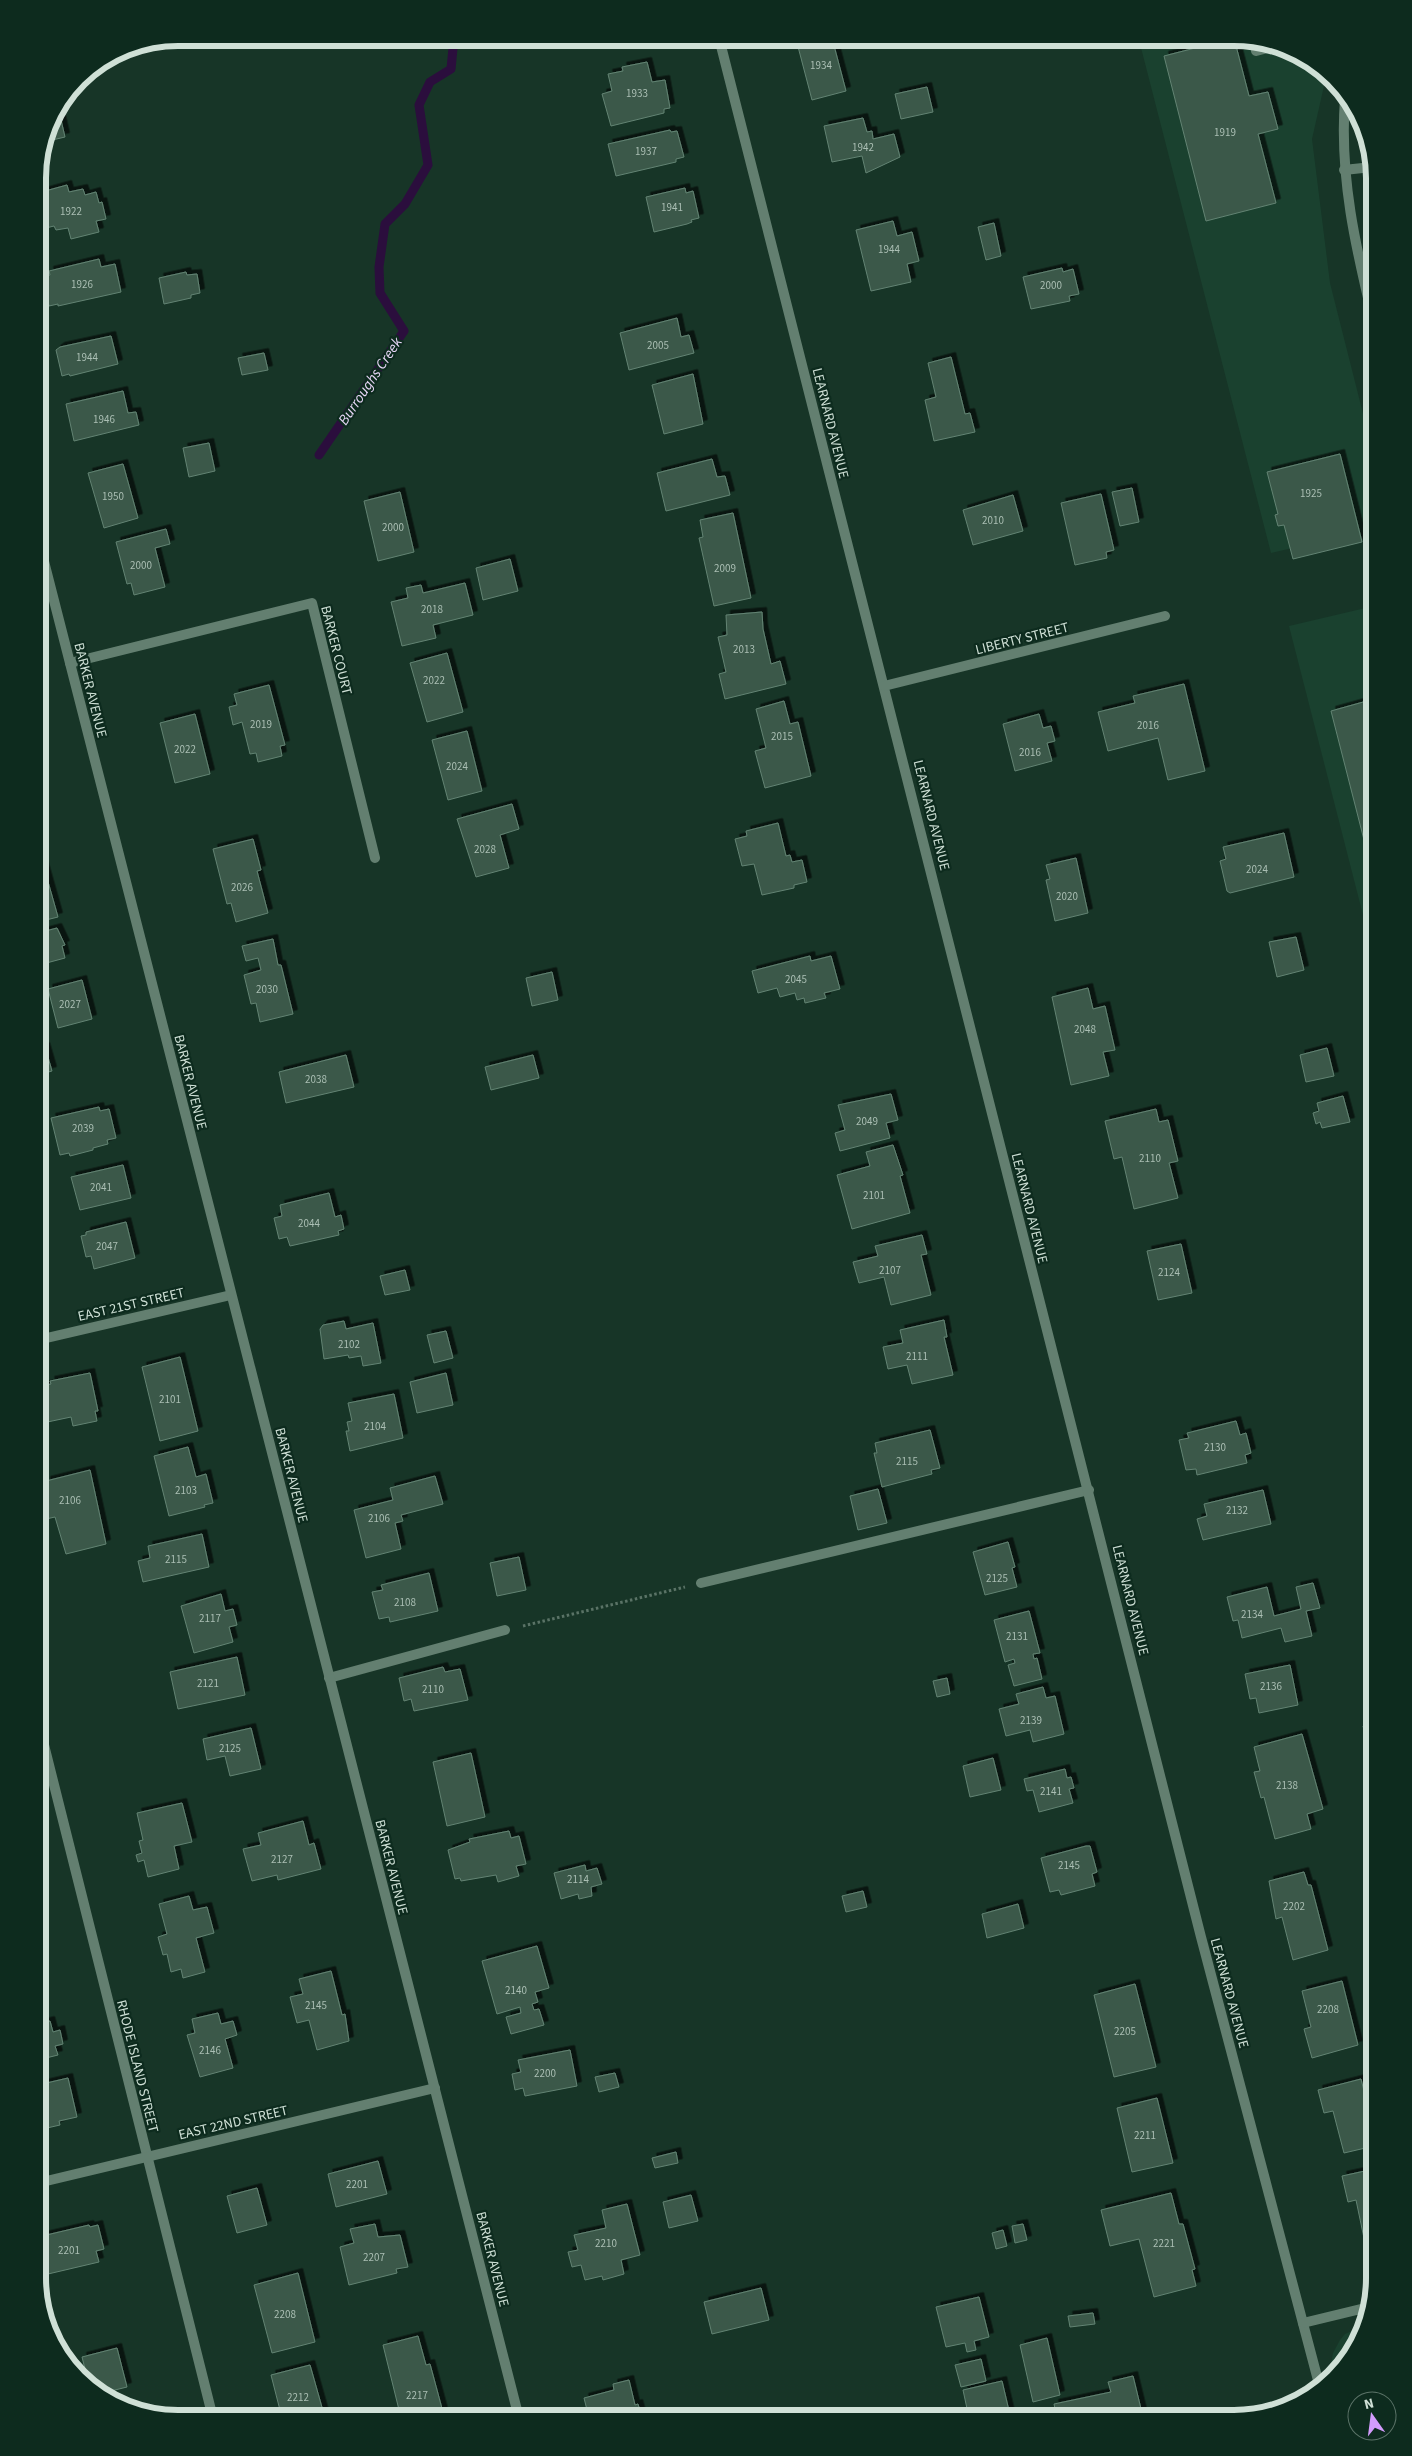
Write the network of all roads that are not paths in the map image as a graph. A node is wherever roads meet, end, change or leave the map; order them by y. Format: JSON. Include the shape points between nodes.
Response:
{"nodes":[{"id":1,"x":721,"y":47,"type":"edge"},
{"id":2,"x":1262,"y":49,"type":"edge"},
{"id":3,"x":1256,"y":51,"type":"dead end"},
{"id":4,"x":1345,"y":107,"type":"edge"},
{"id":5,"x":1365,"y":169,"type":"edge"},
{"id":6,"x":1344,"y":170,"type":"junction"},
{"id":7,"x":1366,"y":289,"type":"edge"},
{"id":8,"x":47,"y":572,"type":"edge"},
{"id":9,"x":1165,"y":616,"type":"dead end"},
{"id":10,"x":70,"y":663,"type":"junction"},
{"id":11,"x":884,"y":686,"type":"junction"},
{"id":12,"x":375,"y":858,"type":"dead end"},
{"id":13,"x":232,"y":1295,"type":"junction"},
{"id":14,"x":46,"y":1338,"type":"edge"},
{"id":15,"x":1088,"y":1490,"type":"junction"},
{"id":16,"x":701,"y":1583,"type":"road end"},
{"id":17,"x":505,"y":1630,"type":"road end"},
{"id":18,"x":329,"y":1678,"type":"junction"},
{"id":19,"x":46,"y":1754,"type":"edge"},
{"id":20,"x":435,"y":2088,"type":"junction"},
{"id":21,"x":147,"y":2157,"type":"junction"},
{"id":22,"x":46,"y":2182,"type":"edge"},
{"id":23,"x":1362,"y":2309,"type":"edge"},
{"id":24,"x":1303,"y":2323,"type":"junction"},
{"id":25,"x":1318,"y":2379,"type":"edge"},
{"id":26,"x":212,"y":2409,"type":"edge"},
{"id":27,"x":517,"y":2409,"type":"edge"}],
"edges":[{"from":1,"to":11,"type":"street","name":"LEARNARD AVENUE"},
{"from":2,"to":3,"type":"street"},
{"from":4,"to":6,"type":"street"},
{"from":5,"to":6,"type":"street"},
{"from":6,"to":7,"type":"street"},
{"from":8,"to":10,"type":"street","name":"BARKER AVENUE"},
{"from":9,"to":11,"type":"street","name":"LIBERTY STREET"},
{"from":10,"to":12,"type":"street","name":"BARKER COURT","via":[[312,603]]},
{"from":10,"to":13,"type":"street","name":"BARKER AVENUE"},
{"from":11,"to":15,"type":"street","name":"LEARNARD AVENUE"},
{"from":13,"to":14,"type":"street","name":"EAST 21ST STREET"},
{"from":13,"to":18,"type":"street","name":"BARKER AVENUE"},
{"from":15,"to":16,"type":"street"},
{"from":15,"to":24,"type":"street","name":"LEARNARD AVENUE"},
{"from":17,"to":18,"type":"street"},
{"from":18,"to":20,"type":"street","name":"BARKER AVENUE"},
{"from":19,"to":21,"type":"street","name":"RHODE ISLAND STREET"},
{"from":20,"to":21,"type":"street","name":"EAST 22ND STREET"},
{"from":20,"to":27,"type":"street","name":"BARKER AVENUE"},
{"from":21,"to":22,"type":"street","name":"EAST 22ND STREET"},
{"from":21,"to":26,"type":"street","name":"RHODE ISLAND STREET"},
{"from":23,"to":24,"type":"street"},
{"from":24,"to":25,"type":"street","name":"LEARNARD AVENUE"}]}
